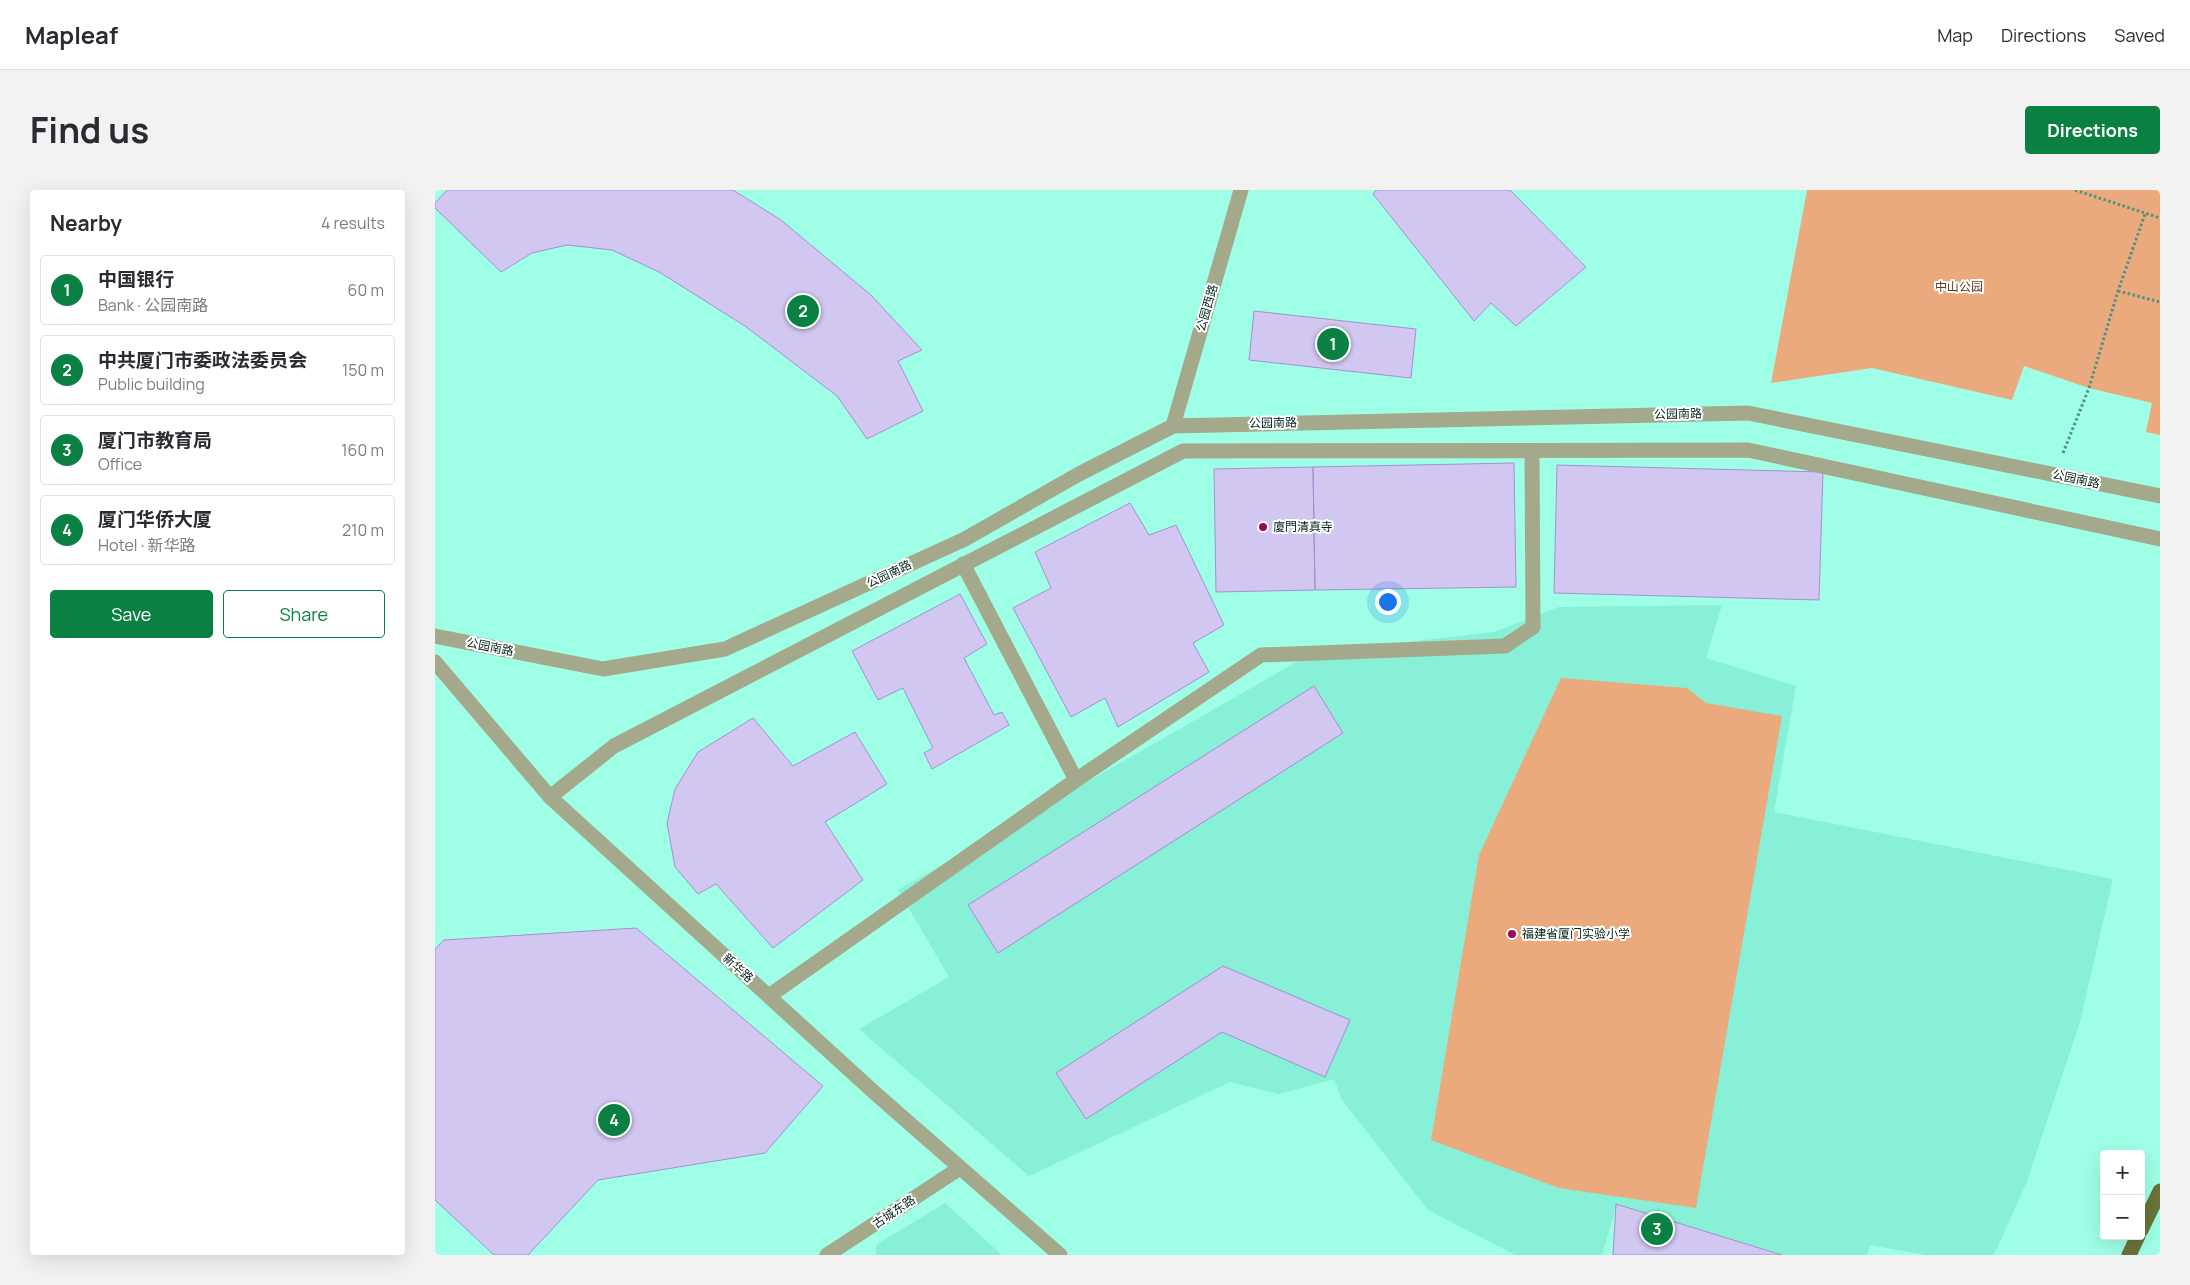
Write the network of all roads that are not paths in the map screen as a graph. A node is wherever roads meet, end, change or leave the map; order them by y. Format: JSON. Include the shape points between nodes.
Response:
{"nodes":[{"id":1,"x":1241,"y":190,"type":"edge"},
{"id":2,"x":1173,"y":426,"type":"junction"},
{"id":3,"x":1532,"y":452,"type":"junction"},
{"id":4,"x":2160,"y":496,"type":"edge"},
{"id":5,"x":2160,"y":539,"type":"edge"},
{"id":6,"x":963,"y":564,"type":"junction"},
{"id":7,"x":435,"y":636,"type":"edge"},
{"id":8,"x":435,"y":662,"type":"edge"},
{"id":9,"x":1075,"y":780,"type":"junction"},
{"id":10,"x":550,"y":797,"type":"junction"},
{"id":11,"x":769,"y":996,"type":"junction"},
{"id":12,"x":961,"y":1168,"type":"junction"},
{"id":13,"x":2160,"y":1191,"type":"edge"},
{"id":14,"x":2145,"y":1222,"type":"edge"},
{"id":15,"x":2136,"y":1240,"type":"edge"},
{"id":16,"x":827,"y":1255,"type":"edge"},
{"id":17,"x":1060,"y":1255,"type":"edge"},
{"id":18,"x":2129,"y":1255,"type":"edge"}],
"edges":[{"from":1,"to":2,"type":"street","name":"公园西路"},
{"from":2,"to":4,"type":"street","name":"公园南路","via":[[1748,413]]},
{"from":2,"to":7,"type":"street","name":"公园南路","via":[[1079,474],[965,539],[725,649],[603,669]]},
{"from":3,"to":5,"type":"street","name":"公园南路","via":[[1748,450]]},
{"from":3,"to":6,"type":"street","name":"公园南路","via":[[1183,451]]},
{"from":3,"to":9,"type":"street","via":[[1533,627],[1505,646],[1261,655]]},
{"from":6,"to":9,"type":"street"},
{"from":6,"to":10,"type":"street","name":"公园南路","via":[[614,746]]},
{"from":8,"to":10,"type":"street","name":"新华路"},
{"from":9,"to":11,"type":"street"},
{"from":10,"to":11,"type":"street","name":"新华路"},
{"from":11,"to":12,"type":"street","name":"新华路"},
{"from":12,"to":16,"type":"street","name":"古城东路"},
{"from":12,"to":17,"type":"street","name":"新华路"},
{"from":13,"to":14,"type":"main road"},
{"from":15,"to":18,"type":"main road"}]}
